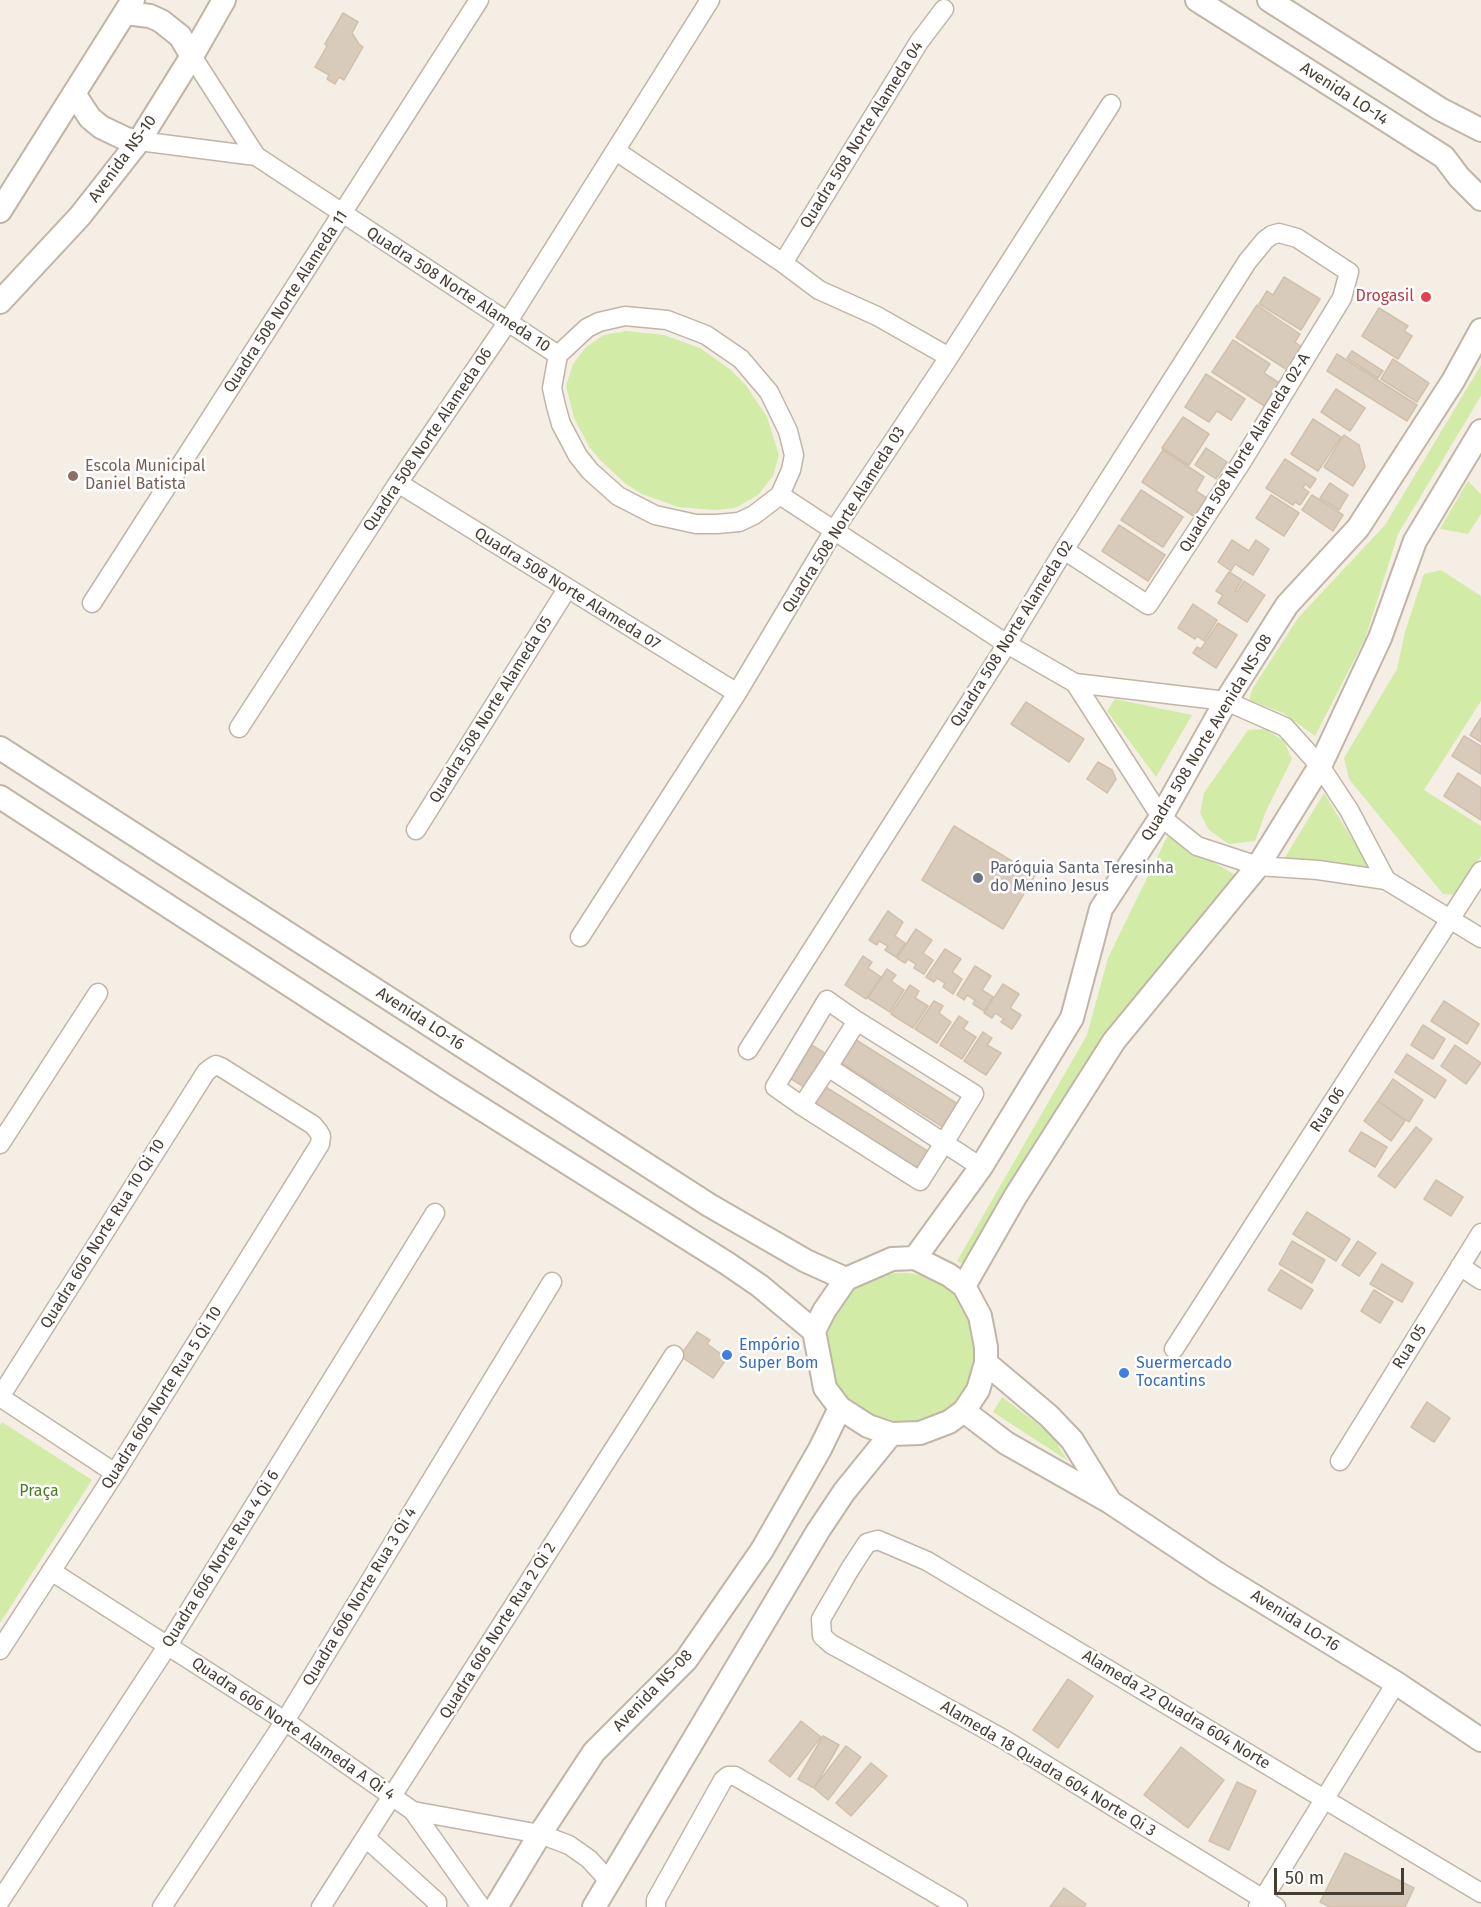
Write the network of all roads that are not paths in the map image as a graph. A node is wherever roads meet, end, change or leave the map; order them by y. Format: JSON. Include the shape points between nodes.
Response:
{"nodes":[{"id":1,"x":224,"y":0,"type":"edge"},
{"id":2,"x":479,"y":0,"type":"edge"},
{"id":3,"x":710,"y":0,"type":"edge"},
{"id":4,"x":1197,"y":0,"type":"edge"},
{"id":5,"x":1269,"y":0,"type":"edge"},
{"id":6,"x":129,"y":6,"type":"edge"},
{"id":7,"x":944,"y":9,"type":"dead end"},
{"id":8,"x":192,"y":56,"type":"junction"},
{"id":9,"x":75,"y":95,"type":"junction"},
{"id":10,"x":1111,"y":104,"type":"dead end"},
{"id":11,"x":1481,"y":130,"type":"edge"},
{"id":12,"x":139,"y":141,"type":"junction"},
{"id":13,"x":616,"y":151,"type":"junction"},
{"id":14,"x":256,"y":156,"type":"junction"},
{"id":15,"x":1481,"y":199,"type":"edge"},
{"id":16,"x":0,"y":211,"type":"edge"},
{"id":17,"x":343,"y":214,"type":"junction"},
{"id":18,"x":1288,"y":234,"type":"joint"},
{"id":19,"x":783,"y":263,"type":"junction"},
{"id":20,"x":0,"y":302,"type":"edge"},
{"id":21,"x":507,"y":323,"type":"junction"},
{"id":22,"x":1481,"y":330,"type":"edge"},
{"id":23,"x":558,"y":355,"type":"junction"},
{"id":24,"x":950,"y":357,"type":"junction"},
{"id":25,"x":1481,"y":431,"type":"edge"},
{"id":26,"x":398,"y":483,"type":"junction"},
{"id":27,"x":780,"y":495,"type":"junction"},
{"id":28,"x":834,"y":532,"type":"junction"},
{"id":29,"x":1064,"y":550,"type":"junction"},
{"id":30,"x":567,"y":590,"type":"junction"},
{"id":31,"x":92,"y":603,"type":"dead end"},
{"id":32,"x":1007,"y":644,"type":"junction"},
{"id":33,"x":1076,"y":683,"type":"junction"},
{"id":34,"x":737,"y":693,"type":"junction"},
{"id":35,"x":1226,"y":701,"type":"junction"},
{"id":36,"x":239,"y":728,"type":"dead end"},
{"id":37,"x":0,"y":748,"type":"edge"},
{"id":38,"x":1320,"y":766,"type":"junction"},
{"id":39,"x":0,"y":797,"type":"edge"},
{"id":40,"x":1161,"y":817,"type":"junction"},
{"id":41,"x":416,"y":830,"type":"dead end"},
{"id":42,"x":1258,"y":866,"type":"junction"},
{"id":43,"x":1481,"y":871,"type":"edge"},
{"id":44,"x":1386,"y":880,"type":"junction"},
{"id":45,"x":1450,"y":919,"type":"junction"},
{"id":46,"x":580,"y":937,"type":"dead end"},
{"id":47,"x":1481,"y":938,"type":"edge"},
{"id":48,"x":98,"y":993,"type":"dead end"},
{"id":49,"x":857,"y":1021,"type":"junction"},
{"id":50,"x":748,"y":1050,"type":"dead end"},
{"id":51,"x":828,"y":1067,"type":"junction"},
{"id":52,"x":206,"y":1072,"type":"joint"},
{"id":53,"x":802,"y":1106,"type":"junction"},
{"id":54,"x":944,"y":1143,"type":"junction"},
{"id":55,"x":0,"y":1144,"type":"edge"},
{"id":56,"x":981,"y":1167,"type":"junction"},
{"id":57,"x":435,"y":1213,"type":"dead end"},
{"id":58,"x":1481,"y":1233,"type":"edge"},
{"id":59,"x":915,"y":1258,"type":"junction"},
{"id":60,"x":1460,"y":1266,"type":"junction"},
{"id":61,"x":846,"y":1279,"type":"junction"},
{"id":62,"x":1481,"y":1280,"type":"edge"},
{"id":63,"x":552,"y":1282,"type":"dead end"},
{"id":64,"x":964,"y":1286,"type":"junction"},
{"id":65,"x":814,"y":1331,"type":"junction"},
{"id":66,"x":1174,"y":1349,"type":"dead end"},
{"id":67,"x":674,"y":1355,"type":"dead end"},
{"id":68,"x":986,"y":1363,"type":"junction"},
{"id":69,"x":0,"y":1397,"type":"edge"},
{"id":70,"x":840,"y":1408,"type":"junction"},
{"id":71,"x":964,"y":1411,"type":"junction"},
{"id":72,"x":891,"y":1434,"type":"junction"},
{"id":73,"x":1340,"y":1461,"type":"dead end"},
{"id":74,"x":115,"y":1473,"type":"junction"},
{"id":75,"x":1110,"y":1502,"type":"junction"},
{"id":76,"x":867,"y":1544,"type":"joint"},
{"id":77,"x":51,"y":1571,"type":"junction"},
{"id":78,"x":168,"y":1646,"type":"junction"},
{"id":79,"x":0,"y":1650,"type":"edge"},
{"id":80,"x":1396,"y":1683,"type":"junction"},
{"id":81,"x":285,"y":1721,"type":"junction"},
{"id":82,"x":1481,"y":1740,"type":"edge"},
{"id":83,"x":393,"y":1796,"type":"junction"},
{"id":84,"x":1324,"y":1798,"type":"junction"},
{"id":85,"x":413,"y":1811,"type":"junction"},
{"id":86,"x":540,"y":1834,"type":"junction"},
{"id":87,"x":366,"y":1838,"type":"junction"},
{"id":88,"x":609,"y":1881,"type":"junction"},
{"id":89,"x":1481,"y":1893,"type":"edge"},
{"id":90,"x":0,"y":1901,"type":"edge"},
{"id":91,"x":1266,"y":1904,"type":"edge"},
{"id":92,"x":162,"y":1907,"type":"edge"},
{"id":93,"x":321,"y":1907,"type":"edge"},
{"id":94,"x":437,"y":1907,"type":"edge"},
{"id":95,"x":481,"y":1907,"type":"edge"},
{"id":96,"x":496,"y":1907,"type":"edge"},
{"id":97,"x":594,"y":1907,"type":"edge"},
{"id":98,"x":656,"y":1907,"type":"edge"},
{"id":99,"x":958,"y":1907,"type":"edge"}],
"edges":[{"from":1,"to":8,"type":"street","name":"Avenida NS-10"},
{"from":2,"to":17,"type":"street","name":"Quadra 508 Norte Alameda 11"},
{"from":3,"to":13,"type":"street","name":"Quadra 508 Norte Alameda 06"},
{"from":4,"to":15,"type":"street","name":"Avenida LO-14","via":[[1444,158]]},
{"from":5,"to":11,"type":"street","via":[[1440,109]]},
{"from":6,"to":8,"type":"street","via":[[166,24],[180,36]]},
{"from":6,"to":9,"type":"street"},
{"from":7,"to":19,"type":"street","name":"Quadra 508 Norte Alameda 04","via":[[919,42]]},
{"from":8,"to":12,"type":"street","name":"Avenida NS-10"},
{"from":8,"to":14,"type":"street"},
{"from":9,"to":12,"type":"street","via":[[101,128]]},
{"from":9,"to":16,"type":"street"},
{"from":10,"to":24,"type":"street","name":"Quadra 508 Norte Alameda 03"},
{"from":12,"to":14,"type":"street"},
{"from":12,"to":20,"type":"street","name":"Avenida NS-10","via":[[80,216]]},
{"from":13,"to":19,"type":"street"},
{"from":13,"to":21,"type":"street","name":"Quadra 508 Norte Alameda 06"},
{"from":14,"to":17,"type":"street","name":"Quadra 508 Norte Alameda 10"},
{"from":17,"to":21,"type":"street","name":"Quadra 508 Norte Alameda 10"},
{"from":17,"to":31,"type":"street","name":"Quadra 508 Norte Alameda 11"},
{"from":18,"to":29,"type":"street","name":"Quadra 508 Norte Alameda 02","via":[[1272,235],[1247,262]]},
{"from":18,"to":29,"type":"street","name":"Quadra 508 Norte Alameda 02-A","via":[[1349,272],[1342,298],[1241,464],[1148,606]]},
{"from":19,"to":24,"type":"street","via":[[819,290],[877,316]]},
{"from":21,"to":23,"type":"street","name":"Quadra 508 Norte Alameda 10"},
{"from":21,"to":26,"type":"street","name":"Quadra 508 Norte Alameda 06"},
{"from":22,"to":35,"type":"street","name":"Quadra 508 Norte Avenida NS-08","via":[[1453,381],[1358,528],[1287,605]]},
{"from":23,"to":27,"type":"street","name":"Quadra 508 Norte Alameda 10","via":[[552,388],[561,424],[584,464],[618,496],[665,518],[717,524],[739,522]]},
{"from":23,"to":27,"type":"street","via":[[587,328],[625,316],[667,320],[724,346],[763,383],[788,431],[794,454]]},
{"from":24,"to":28,"type":"street","name":"Quadra 508 Norte Alameda 03"},
{"from":25,"to":38,"type":"street","via":[[1415,541],[1380,638]]},
{"from":26,"to":30,"type":"street","name":"Quadra 508 Norte Alameda 07"},
{"from":26,"to":36,"type":"street","name":"Quadra 508 Norte Alameda 06"},
{"from":27,"to":28,"type":"street"},
{"from":28,"to":32,"type":"street"},
{"from":28,"to":34,"type":"street","name":"Quadra 508 Norte Alameda 03"},
{"from":29,"to":32,"type":"street","name":"Quadra 508 Norte Alameda 02"},
{"from":30,"to":34,"type":"street","name":"Quadra 508 Norte Alameda 07"},
{"from":30,"to":41,"type":"street","name":"Quadra 508 Norte Alameda 05"},
{"from":32,"to":33,"type":"street"},
{"from":32,"to":50,"type":"street","name":"Quadra 508 Norte Alameda 02"},
{"from":33,"to":35,"type":"street"},
{"from":33,"to":40,"type":"street"},
{"from":34,"to":46,"type":"street","name":"Quadra 508 Norte Alameda 03"},
{"from":35,"to":38,"type":"street","via":[[1285,727]]},
{"from":35,"to":40,"type":"street","name":"Quadra 508 Norte Avenida NS-08"},
{"from":37,"to":61,"type":"street","name":"Avenida LO-16","via":[[709,1205],[806,1261]]},
{"from":38,"to":42,"type":"street"},
{"from":38,"to":44,"type":"street","via":[[1349,810]]},
{"from":39,"to":65,"type":"street","via":[[447,1087],[678,1231],[760,1286]]},
{"from":40,"to":42,"type":"street","via":[[1197,846]]},
{"from":40,"to":56,"type":"street","name":"Quadra 508 Norte Avenida NS-08","via":[[1101,909],[1072,1018]]},
{"from":42,"to":44,"type":"street"},
{"from":42,"to":64,"type":"street","via":[[1114,1041]]},
{"from":43,"to":45,"type":"street","name":"Rua 06"},
{"from":44,"to":45,"type":"street"},
{"from":45,"to":47,"type":"street"},
{"from":45,"to":66,"type":"street","name":"Rua 06"},
{"from":48,"to":55,"type":"street"},
{"from":49,"to":51,"type":"street"},
{"from":49,"to":53,"type":"street","via":[[828,1000],[775,1087]]},
{"from":49,"to":54,"type":"street","via":[[974,1094]]},
{"from":51,"to":53,"type":"street"},
{"from":51,"to":54,"type":"street"},
{"from":52,"to":69,"type":"street","name":"Quadra 606 Norte Rua 10 Qi 10"},
{"from":52,"to":74,"type":"street","name":"Quadra 606 Norte Rua 5 Qi 10","via":[[216,1065],[221,1067],[313,1125],[321,1136],[320,1144]]},
{"from":53,"to":54,"type":"street","via":[[920,1181]]},
{"from":54,"to":56,"type":"street"},
{"from":56,"to":59,"type":"street","name":"Quadra 508 Norte Avenida NS-08"},
{"from":57,"to":78,"type":"street","name":"Quadra 606 Norte Rua 4 Qi 6"},
{"from":58,"to":60,"type":"street","name":"Rua 05"},
{"from":59,"to":61,"type":"street","via":[[891,1258]]},
{"from":59,"to":64,"type":"street"},
{"from":60,"to":62,"type":"street"},
{"from":60,"to":73,"type":"street","name":"Rua 05"},
{"from":61,"to":65,"type":"street"},
{"from":63,"to":81,"type":"street","name":"Quadra 606 Norte Rua 3 Qi 4"},
{"from":64,"to":68,"type":"street","via":[[980,1316]]},
{"from":65,"to":70,"type":"street","via":[[825,1388]]},
{"from":67,"to":83,"type":"street","name":"Quadra 606 Norte Rua 2 Qi 2"},
{"from":68,"to":71,"type":"street","via":[[978,1390]]},
{"from":68,"to":75,"type":"street","name":"Avenida LO-16","via":[[1072,1440]]},
{"from":69,"to":74,"type":"street"},
{"from":70,"to":72,"type":"street","via":[[868,1426]]},
{"from":70,"to":86,"type":"street","name":"Avenida NS-08","via":[[762,1550],[686,1660],[594,1752]]},
{"from":71,"to":72,"type":"street","via":[[949,1422],[920,1433]]},
{"from":71,"to":75,"type":"street","name":"Avenida LO-16","via":[[1006,1443]]},
{"from":72,"to":88,"type":"street","via":[[818,1530]]},
{"from":74,"to":77,"type":"street","name":"Quadra 606 Norte Rua 5 Qi 10"},
{"from":75,"to":80,"type":"street","name":"Avenida LO-16","via":[[1218,1574]]},
{"from":76,"to":84,"type":"street","name":"Alameda 22 Quadra 604 Norte","via":[[878,1540],[927,1561]]},
{"from":76,"to":91,"type":"street","name":"Alameda 18 Quadra 604 Norte Qi 3","via":[[821,1619],[822,1636],[1005,1740]]},
{"from":77,"to":78,"type":"street","name":"Quadra 606 Norte Alameda A Qi 4"},
{"from":77,"to":79,"type":"street","name":"Quadra 606 Norte Rua 5 Qi 10"},
{"from":78,"to":81,"type":"street","name":"Quadra 606 Norte Alameda A Qi 4"},
{"from":78,"to":90,"type":"street","name":"Quadra 606 Norte Rua 4 Qi 6"},
{"from":80,"to":82,"type":"street","name":"Avenida LO-16"},
{"from":80,"to":84,"type":"street"},
{"from":81,"to":83,"type":"street","name":"Quadra 606 Norte Alameda A Qi 4"},
{"from":81,"to":92,"type":"street","name":"Quadra 606 Norte Rua 3 Qi 4"},
{"from":83,"to":85,"type":"street","name":"Quadra 606 Norte Alameda A Qi 4"},
{"from":83,"to":87,"type":"street","name":"Quadra 606 Norte Rua 2 Qi 2"},
{"from":84,"to":89,"type":"street","name":"Alameda 22 Quadra 604 Norte"},
{"from":84,"to":91,"type":"street"},
{"from":85,"to":86,"type":"street"},
{"from":85,"to":95,"type":"street"},
{"from":86,"to":88,"type":"street","via":[[576,1850]]},
{"from":86,"to":96,"type":"street","name":"Avenida NS-08"},
{"from":87,"to":93,"type":"street","name":"Quadra 606 Norte Rua 2 Qi 2"},
{"from":87,"to":94,"type":"street","via":[[437,1902]]},
{"from":88,"to":97,"type":"street"},
{"from":98,"to":99,"type":"street","via":[[656,1900],[728,1776],[735,1776]]}]}
